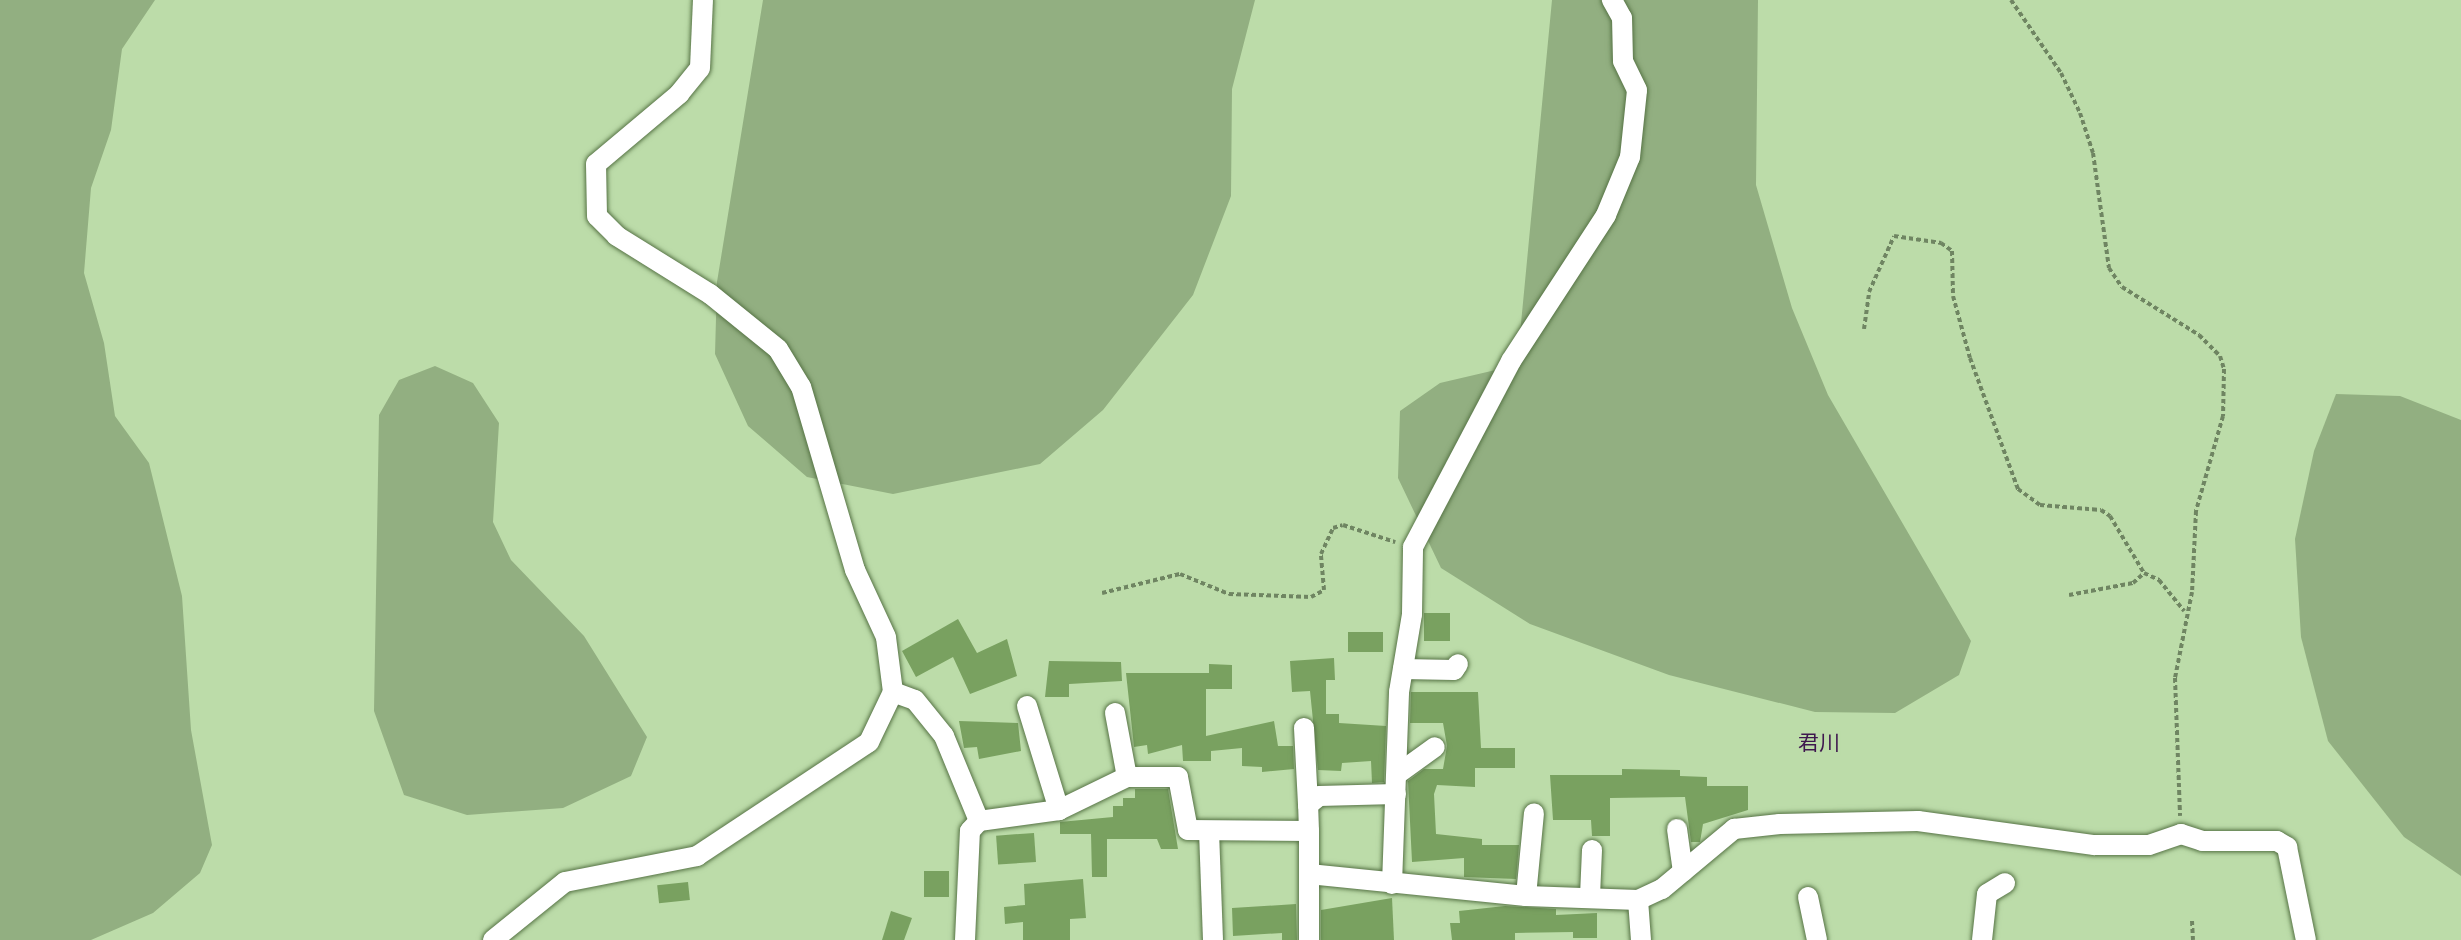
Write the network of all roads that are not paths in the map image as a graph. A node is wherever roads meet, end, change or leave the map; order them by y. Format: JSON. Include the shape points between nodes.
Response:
{"nodes":[{"id":1,"x":703,"y":0,"type":"edge"},
{"id":2,"x":1612,"y":0,"type":"edge"},
{"id":3,"x":1458,"y":664,"type":"dead end"},
{"id":4,"x":1403,"y":669,"type":"junction"},
{"id":5,"x":893,"y":692,"type":"junction"},
{"id":6,"x":1027,"y":706,"type":"dead end"},
{"id":7,"x":1115,"y":714,"type":"dead end"},
{"id":8,"x":1304,"y":728,"type":"dead end"},
{"id":9,"x":1435,"y":747,"type":"dead end"},
{"id":10,"x":1399,"y":773,"type":"junction"},
{"id":11,"x":1127,"y":777,"type":"junction"},
{"id":12,"x":1396,"y":794,"type":"junction"},
{"id":13,"x":1308,"y":805,"type":"junction"},
{"id":14,"x":1059,"y":810,"type":"junction"},
{"id":15,"x":1534,"y":813,"type":"dead end"},
{"id":16,"x":979,"y":821,"type":"junction"},
{"id":17,"x":1677,"y":829,"type":"dead end"},
{"id":18,"x":1209,"y":831,"type":"junction"},
{"id":19,"x":1309,"y":831,"type":"junction"},
{"id":20,"x":1592,"y":850,"type":"dead end"},
{"id":21,"x":1683,"y":872,"type":"junction"},
{"id":22,"x":1309,"y":874,"type":"junction"},
{"id":23,"x":2006,"y":883,"type":"dead end"},
{"id":24,"x":1392,"y":884,"type":"junction"},
{"id":25,"x":1526,"y":896,"type":"junction"},
{"id":26,"x":1590,"y":896,"type":"junction"},
{"id":27,"x":1808,"y":897,"type":"dead end"},
{"id":28,"x":1638,"y":900,"type":"junction"},
{"id":29,"x":493,"y":940,"type":"edge"},
{"id":30,"x":965,"y":940,"type":"edge"},
{"id":31,"x":1213,"y":940,"type":"edge"},
{"id":32,"x":1309,"y":940,"type":"edge"},
{"id":33,"x":1641,"y":940,"type":"edge"},
{"id":34,"x":1817,"y":940,"type":"edge"},
{"id":35,"x":1982,"y":940,"type":"edge"},
{"id":36,"x":2306,"y":940,"type":"edge"}],
"edges":[{"from":1,"to":5,"type":"street","via":[[700,68],[679,94],[596,164],[597,216],[617,236],[710,294],[778,349],[801,387],[855,570],[886,637]]},
{"from":2,"to":4,"type":"street","via":[[1622,18],[1623,61],[1637,90],[1630,157],[1606,214],[1511,361],[1413,547]]},
{"from":3,"to":4,"type":"street","via":[[1454,670]]},
{"from":4,"to":10,"type":"street"},
{"from":5,"to":16,"type":"street","via":[[915,700],[944,736]]},
{"from":5,"to":29,"type":"street","via":[[869,742],[698,856],[565,882]]},
{"from":6,"to":14,"type":"street"},
{"from":7,"to":11,"type":"street"},
{"from":8,"to":13,"type":"street"},
{"from":9,"to":10,"type":"street"},
{"from":10,"to":12,"type":"street"},
{"from":11,"to":14,"type":"street"},
{"from":11,"to":18,"type":"street","via":[[1178,777],[1188,830]]},
{"from":12,"to":13,"type":"street","via":[[1319,796]]},
{"from":12,"to":24,"type":"street"},
{"from":13,"to":19,"type":"street"},
{"from":14,"to":16,"type":"street"},
{"from":15,"to":25,"type":"street"},
{"from":16,"to":30,"type":"street","via":[[970,831]]},
{"from":17,"to":21,"type":"street"},
{"from":18,"to":19,"type":"street"},
{"from":18,"to":31,"type":"street"},
{"from":19,"to":22,"type":"street"},
{"from":20,"to":26,"type":"street"},
{"from":21,"to":28,"type":"street"},
{"from":21,"to":36,"type":"street","via":[[1734,829],[1792,824],[1918,821],[2094,845],[2150,845],[2181,834],[2202,841],[2277,841],[2287,847]]},
{"from":22,"to":24,"type":"street"},
{"from":22,"to":32,"type":"street"},
{"from":23,"to":35,"type":"street","via":[[1987,894]]},
{"from":24,"to":25,"type":"street"},
{"from":25,"to":26,"type":"street"},
{"from":26,"to":28,"type":"street"},
{"from":27,"to":34,"type":"street"},
{"from":28,"to":33,"type":"street"}]}
